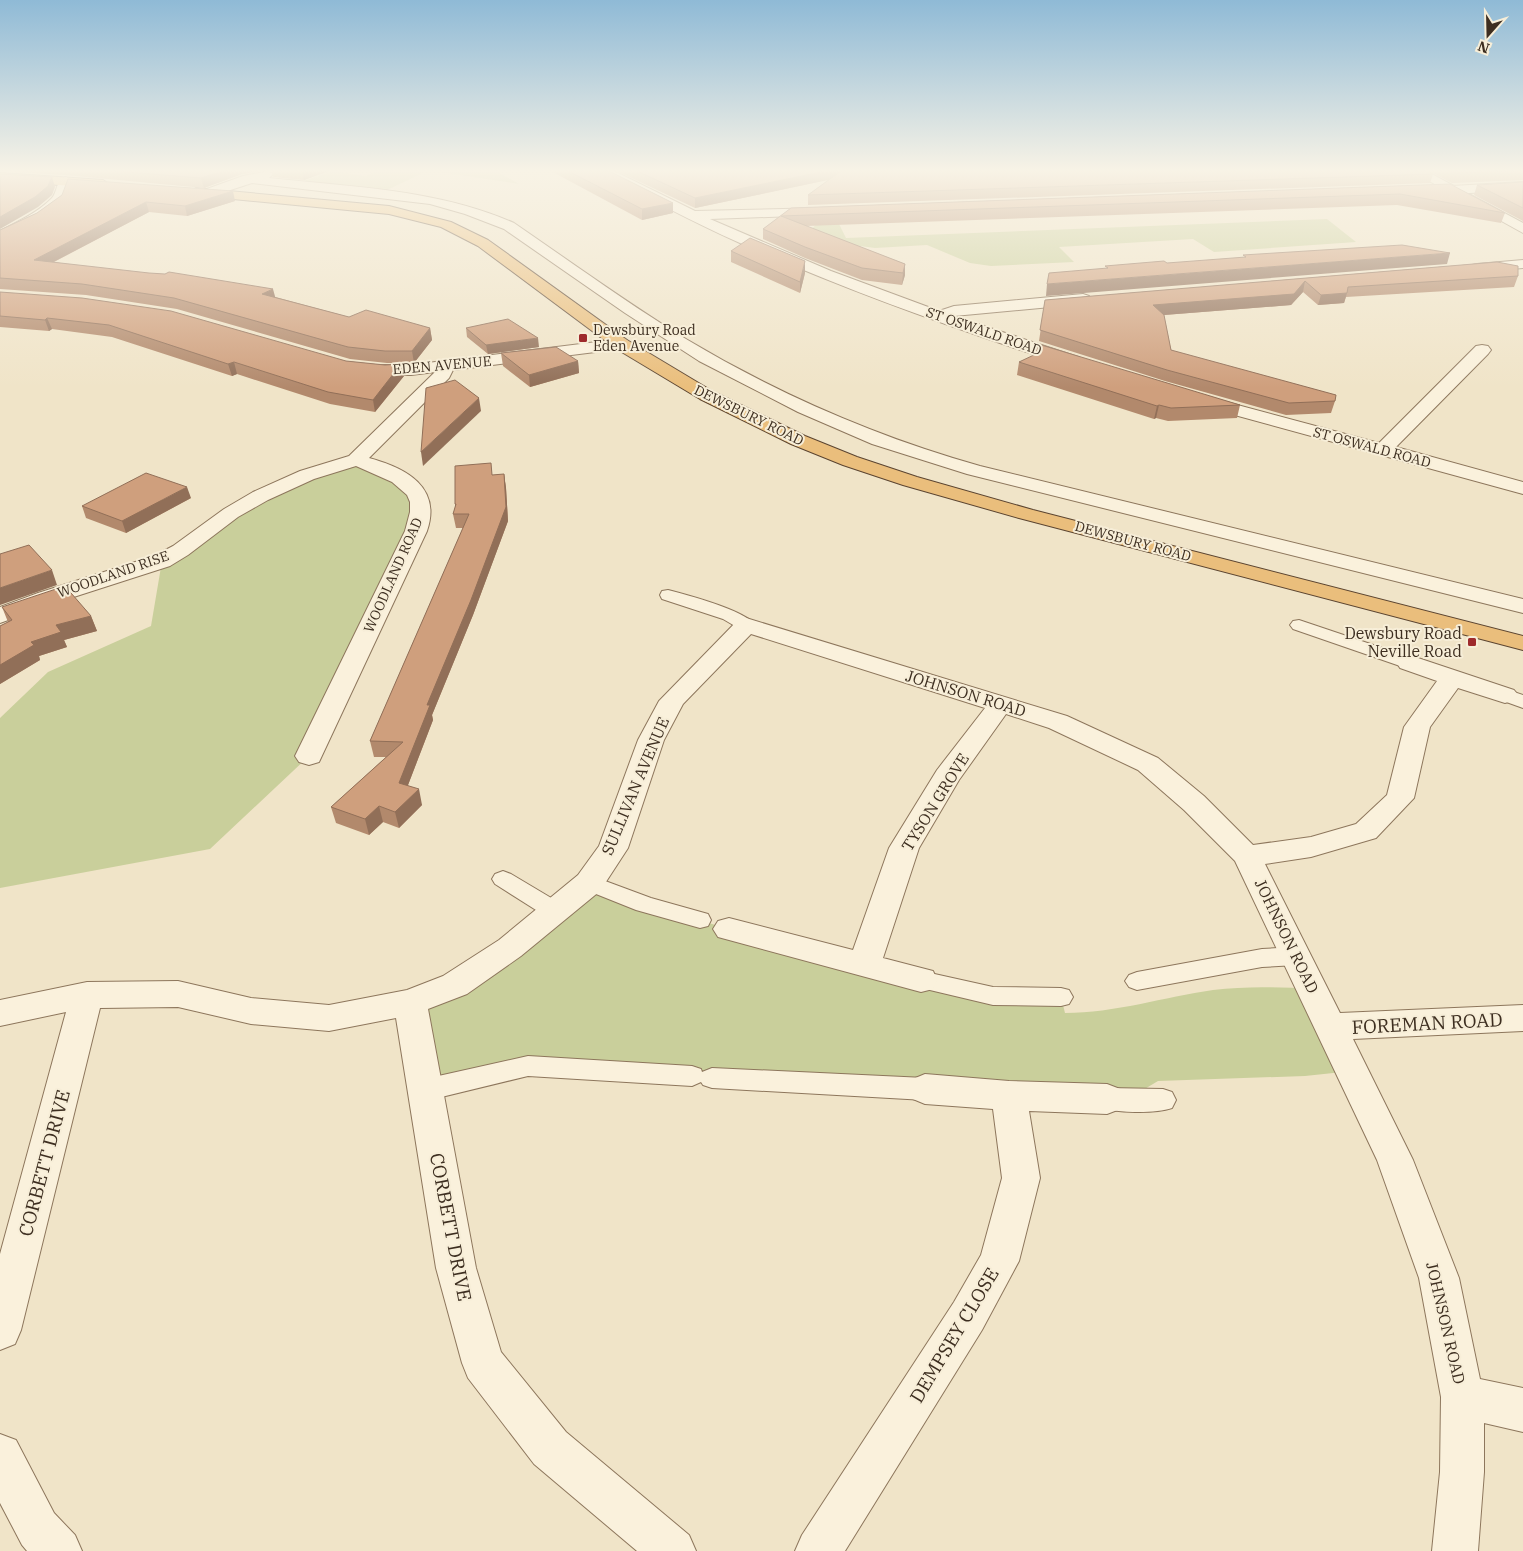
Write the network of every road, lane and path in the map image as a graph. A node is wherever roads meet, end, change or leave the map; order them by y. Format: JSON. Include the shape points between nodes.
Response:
{"nodes":[{"id":1,"x":484,"y":243,"type":"edge"},
{"id":2,"x":534,"y":243,"type":"edge"},
{"id":3,"x":755,"y":243,"type":"edge"},
{"id":4,"x":1523,"y":264,"type":"edge"},
{"id":5,"x":1466,"y":269,"type":"edge"},
{"id":6,"x":1095,"y":298,"type":"edge"},
{"id":7,"x":940,"y":316,"type":"junction"},
{"id":8,"x":621,"y":344,"type":"junction"},
{"id":9,"x":1482,"y":350,"type":"dead end"},
{"id":10,"x":349,"y":366,"type":"edge"},
{"id":11,"x":446,"y":366,"type":"junction"},
{"id":12,"x":1092,"y":368,"type":"edge"},
{"id":13,"x":1186,"y":396,"type":"edge"},
{"id":14,"x":1383,"y":450,"type":"junction"},
{"id":15,"x":356,"y":460,"type":"junction"},
{"id":16,"x":1523,"y":488,"type":"edge"},
{"id":17,"x":668,"y":595,"type":"dead end"},
{"id":18,"x":1523,"y":606,"type":"edge"},
{"id":19,"x":0,"y":616,"type":"edge"},
{"id":20,"x":746,"y":625,"type":"junction"},
{"id":21,"x":1299,"y":625,"type":"dead end"},
{"id":22,"x":1523,"y":643,"type":"edge"},
{"id":23,"x":1409,"y":664,"type":"joint"},
{"id":24,"x":1452,"y":678,"type":"junction"},
{"id":25,"x":1514,"y":699,"type":"edge"},
{"id":26,"x":1001,"y":704,"type":"junction"},
{"id":27,"x":309,"y":756,"type":"dead end"},
{"id":28,"x":1247,"y":856,"type":"junction"},
{"id":29,"x":503,"y":878,"type":"dead end"},
{"id":30,"x":589,"y":883,"type":"junction"},
{"id":31,"x":555,"y":911,"type":"junction"},
{"id":32,"x":715,"y":925,"type":"joint"},
{"id":33,"x":1296,"y":956,"type":"junction"},
{"id":34,"x":864,"y":965,"type":"junction"},
{"id":35,"x":921,"y":980,"type":"joint"},
{"id":36,"x":1137,"y":981,"type":"dead end"},
{"id":37,"x":87,"y":995,"type":"junction"},
{"id":38,"x":1061,"y":997,"type":"dead end"},
{"id":39,"x":410,"y":1002,"type":"junction"},
{"id":40,"x":0,"y":1013,"type":"edge"},
{"id":41,"x":1523,"y":1018,"type":"edge"},
{"id":42,"x":1331,"y":1027,"type":"junction"},
{"id":43,"x":925,"y":1089,"type":"joint"},
{"id":44,"x":425,"y":1090,"type":"junction"},
{"id":45,"x":1010,"y":1096,"type":"junction"},
{"id":46,"x":1107,"y":1099,"type":"joint"},
{"id":47,"x":1163,"y":1100,"type":"dead end"},
{"id":48,"x":0,"y":1330,"type":"edge"},
{"id":49,"x":1462,"y":1397,"type":"junction"},
{"id":50,"x":1523,"y":1410,"type":"edge"},
{"id":51,"x":0,"y":1456,"type":"edge"},
{"id":52,"x":59,"y":1551,"type":"edge"},
{"id":53,"x":673,"y":1551,"type":"edge"},
{"id":54,"x":818,"y":1551,"type":"edge"},
{"id":55,"x":1455,"y":1551,"type":"edge"}],
"edges":[{"from":1,"to":8,"type":"highway","name":"DEWSBURY ROAD"},
{"from":2,"to":18,"type":"street","name":"DEWSBURY ROAD","via":[[706,357],[866,435],[918,454],[1001,477]]},
{"from":3,"to":7,"type":"street","name":"ST OSWALD ROAD"},
{"from":4,"to":5,"type":"street"},
{"from":6,"to":7,"type":"street","via":[[954,311]]},
{"from":7,"to":12,"type":"street","name":"ST OSWALD ROAD"},
{"from":8,"to":11,"type":"street","name":"EDEN AVENUE"},
{"from":8,"to":22,"type":"highway","name":"DEWSBURY ROAD","via":[[706,396],[798,440],[910,481]]},
{"from":9,"to":14,"type":"street"},
{"from":10,"to":11,"type":"street","name":"EDEN AVENUE","via":[[387,370]]},
{"from":11,"to":15,"type":"street","via":[[443,374]]},
{"from":13,"to":14,"type":"street","name":"ST OSWALD ROAD"},
{"from":14,"to":16,"type":"street","name":"ST OSWALD ROAD"},
{"from":15,"to":19,"type":"street","name":"WOODLAND RISE","via":[[292,482],[254,500],[162,561],[53,595]]},
{"from":15,"to":27,"type":"street","name":"WOODLAND ROAD","via":[[411,485],[422,511],[416,531]]},
{"from":17,"to":20,"type":"lane","via":[[729,615]]},
{"from":20,"to":26,"type":"street","name":"JOHNSON ROAD"},
{"from":20,"to":30,"type":"street","name":"SULLIVAN AVENUE","via":[[672,701],[651,740],[613,848]]},
{"from":21,"to":23,"type":"lane"},
{"from":23,"to":24,"type":"street"},
{"from":24,"to":25,"type":"street"},
{"from":24,"to":28,"type":"street","via":[[1417,727],[1400,798],[1366,831],[1311,848]]},
{"from":26,"to":28,"type":"street","name":"JOHNSON ROAD","via":[[1058,722],[1148,764],[1194,803]]},
{"from":26,"to":34,"type":"street","name":"TYSON GROVE","via":[[947,776],[904,848]]},
{"from":28,"to":33,"type":"street","name":"JOHNSON ROAD"},
{"from":29,"to":31,"type":"lane"},
{"from":30,"to":31,"type":"street","name":"SULLIVAN AVENUE"},
{"from":30,"to":32,"type":"lane","via":[[644,904]]},
{"from":31,"to":39,"type":"street","name":"SULLIVAN AVENUE","via":[[510,948],[454,985]]},
{"from":32,"to":34,"type":"street"},
{"from":33,"to":36,"type":"lane","via":[[1262,958]]},
{"from":33,"to":42,"type":"street","name":"JOHNSON ROAD"},
{"from":34,"to":35,"type":"street"},
{"from":35,"to":38,"type":"lane","via":[[993,996]]},
{"from":37,"to":39,"type":"street","name":"SULLIVAN AVENUE","via":[[178,994],[250,1011],[329,1018]]},
{"from":37,"to":40,"type":"street","name":"SULLIVAN AVENUE"},
{"from":37,"to":48,"type":"street","name":"CORBETT DRIVE"},
{"from":39,"to":44,"type":"street","name":"CORBETT DRIVE"},
{"from":41,"to":42,"type":"street","name":"FOREMAN ROAD"},
{"from":42,"to":49,"type":"street","name":"JOHNSON ROAD","via":[[1395,1160],[1439,1278]]},
{"from":43,"to":44,"type":"lane","via":[[528,1066]]},
{"from":43,"to":45,"type":"street"},
{"from":44,"to":53,"type":"street","name":"CORBETT DRIVE","via":[[456,1268],[483,1363],[550,1448]]},
{"from":45,"to":46,"type":"street"},
{"from":45,"to":54,"type":"street","name":"DEMPSEY CLOSE","via":[[1021,1178],[999,1261],[968,1316]]},
{"from":46,"to":47,"type":"lane"},
{"from":49,"to":50,"type":"street"},
{"from":49,"to":55,"type":"street","name":"JOHNSON ROAD","via":[[1462,1472]]},
{"from":51,"to":52,"type":"street","via":[[38,1529]]}]}
